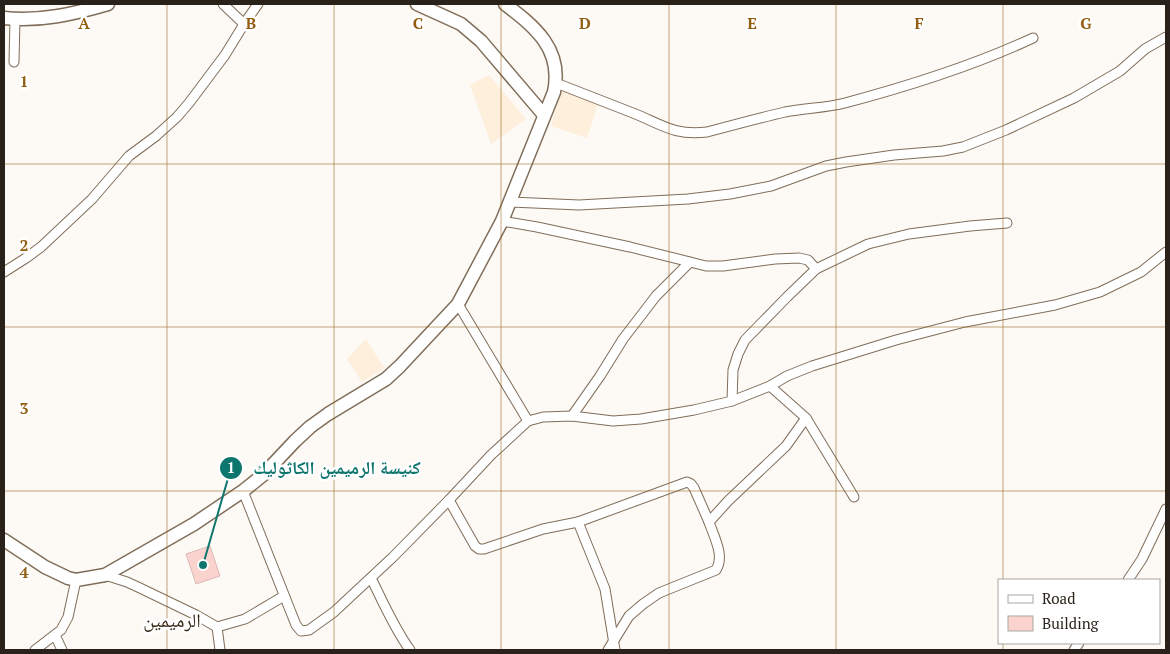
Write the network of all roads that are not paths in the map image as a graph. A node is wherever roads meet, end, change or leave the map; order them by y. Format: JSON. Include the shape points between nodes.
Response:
{"nodes":[{"id":1,"x":108,"y":4,"type":"edge"},
{"id":2,"x":223,"y":4,"type":"edge"},
{"id":3,"x":258,"y":4,"type":"edge"},
{"id":4,"x":417,"y":4,"type":"edge"},
{"id":5,"x":504,"y":4,"type":"edge"},
{"id":6,"x":10,"y":19,"type":"edge"},
{"id":7,"x":244,"y":24,"type":"junction"},
{"id":8,"x":1166,"y":37,"type":"edge"},
{"id":9,"x":1034,"y":38,"type":"dead end"},
{"id":10,"x":14,"y":62,"type":"dead end"},
{"id":11,"x":556,"y":82,"type":"junction"},
{"id":12,"x":544,"y":115,"type":"junction"},
{"id":13,"x":511,"y":202,"type":"junction"},
{"id":14,"x":502,"y":221,"type":"junction"},
{"id":15,"x":1007,"y":223,"type":"dead end"},
{"id":16,"x":1166,"y":252,"type":"edge"},
{"id":17,"x":690,"y":262,"type":"junction"},
{"id":18,"x":816,"y":269,"type":"junction"},
{"id":19,"x":4,"y":272,"type":"edge"},
{"id":20,"x":458,"y":304,"type":"junction"},
{"id":21,"x":770,"y":386,"type":"junction"},
{"id":22,"x":732,"y":401,"type":"junction"},
{"id":23,"x":572,"y":416,"type":"junction"},
{"id":24,"x":806,"y":418,"type":"junction"},
{"id":25,"x":528,"y":421,"type":"junction"},
{"id":26,"x":243,"y":491,"type":"junction"},
{"id":27,"x":854,"y":497,"type":"dead end"},
{"id":28,"x":449,"y":500,"type":"junction"},
{"id":29,"x":1166,"y":509,"type":"edge"},
{"id":30,"x":578,"y":522,"type":"junction"},
{"id":31,"x":709,"y":522,"type":"junction"},
{"id":32,"x":4,"y":540,"type":"edge"},
{"id":33,"x":105,"y":575,"type":"junction"},
{"id":34,"x":371,"y":578,"type":"junction"},
{"id":35,"x":1129,"y":579,"type":"edge"},
{"id":36,"x":76,"y":580,"type":"junction"},
{"id":37,"x":284,"y":596,"type":"junction"},
{"id":38,"x":216,"y":628,"type":"junction"},
{"id":39,"x":55,"y":635,"type":"junction"},
{"id":40,"x":614,"y":640,"type":"junction"},
{"id":41,"x":35,"y":650,"type":"edge"},
{"id":42,"x":62,"y":650,"type":"edge"},
{"id":43,"x":220,"y":650,"type":"edge"},
{"id":44,"x":410,"y":650,"type":"edge"},
{"id":45,"x":608,"y":650,"type":"edge"},
{"id":46,"x":615,"y":650,"type":"edge"}],
"edges":[{"from":1,"to":6,"type":"street","via":[[62,16]]},
{"from":2,"to":7,"type":"street"},
{"from":3,"to":7,"type":"street"},
{"from":4,"to":12,"type":"street","via":[[470,30]]},
{"from":5,"to":11,"type":"street","via":[[528,22],[550,48]]},
{"from":6,"to":10,"type":"street"},
{"from":7,"to":19,"type":"street","via":[[225,55],[177,117],[122,162],[92,199],[41,247]]},
{"from":8,"to":13,"type":"street","via":[[1145,49],[1120,71],[1074,98],[963,146],[826,166],[771,186],[730,194],[579,205]]},
{"from":9,"to":11,"type":"street","via":[[972,64],[843,104],[785,112],[707,132],[679,131],[659,125]]},
{"from":11,"to":12,"type":"street"},
{"from":12,"to":13,"type":"street"},
{"from":13,"to":14,"type":"street"},
{"from":14,"to":17,"type":"street"},
{"from":14,"to":20,"type":"street"},
{"from":15,"to":18,"type":"street","via":[[909,234],[868,244]]},
{"from":16,"to":21,"type":"street","via":[[1140,272],[1100,292],[896,340],[812,366]]},
{"from":17,"to":18,"type":"street","via":[[723,266],[799,258],[808,260]]},
{"from":17,"to":23,"type":"street","via":[[656,296],[623,339]]},
{"from":18,"to":22,"type":"street","via":[[745,340],[733,370]]},
{"from":20,"to":25,"type":"street"},
{"from":20,"to":26,"type":"street","via":[[386,379],[310,427]]},
{"from":21,"to":22,"type":"street"},
{"from":21,"to":24,"type":"street"},
{"from":22,"to":23,"type":"street","via":[[641,419],[613,421]]},
{"from":23,"to":25,"type":"street"},
{"from":24,"to":27,"type":"street"},
{"from":24,"to":31,"type":"street","via":[[786,446]]},
{"from":25,"to":28,"type":"street"},
{"from":26,"to":33,"type":"street","via":[[194,524]]},
{"from":26,"to":37,"type":"street"},
{"from":28,"to":30,"type":"street","via":[[479,549]]},
{"from":28,"to":34,"type":"street"},
{"from":29,"to":35,"type":"street"},
{"from":30,"to":31,"type":"street","via":[[687,482],[694,488]]},
{"from":30,"to":40,"type":"street","via":[[604,589]]},
{"from":31,"to":40,"type":"street","via":[[719,553],[716,570],[659,593],[629,616]]},
{"from":32,"to":36,"type":"street","via":[[45,567]]},
{"from":33,"to":36,"type":"street"},
{"from":33,"to":38,"type":"street","via":[[140,588]]},
{"from":34,"to":37,"type":"street","via":[[310,630],[302,631],[296,625]]},
{"from":34,"to":44,"type":"street"},
{"from":36,"to":39,"type":"street","via":[[68,617]]},
{"from":37,"to":38,"type":"street","via":[[245,619]]},
{"from":38,"to":43,"type":"street"},
{"from":39,"to":41,"type":"street"},
{"from":39,"to":42,"type":"street"},
{"from":40,"to":45,"type":"street"},
{"from":40,"to":46,"type":"street"}]}
